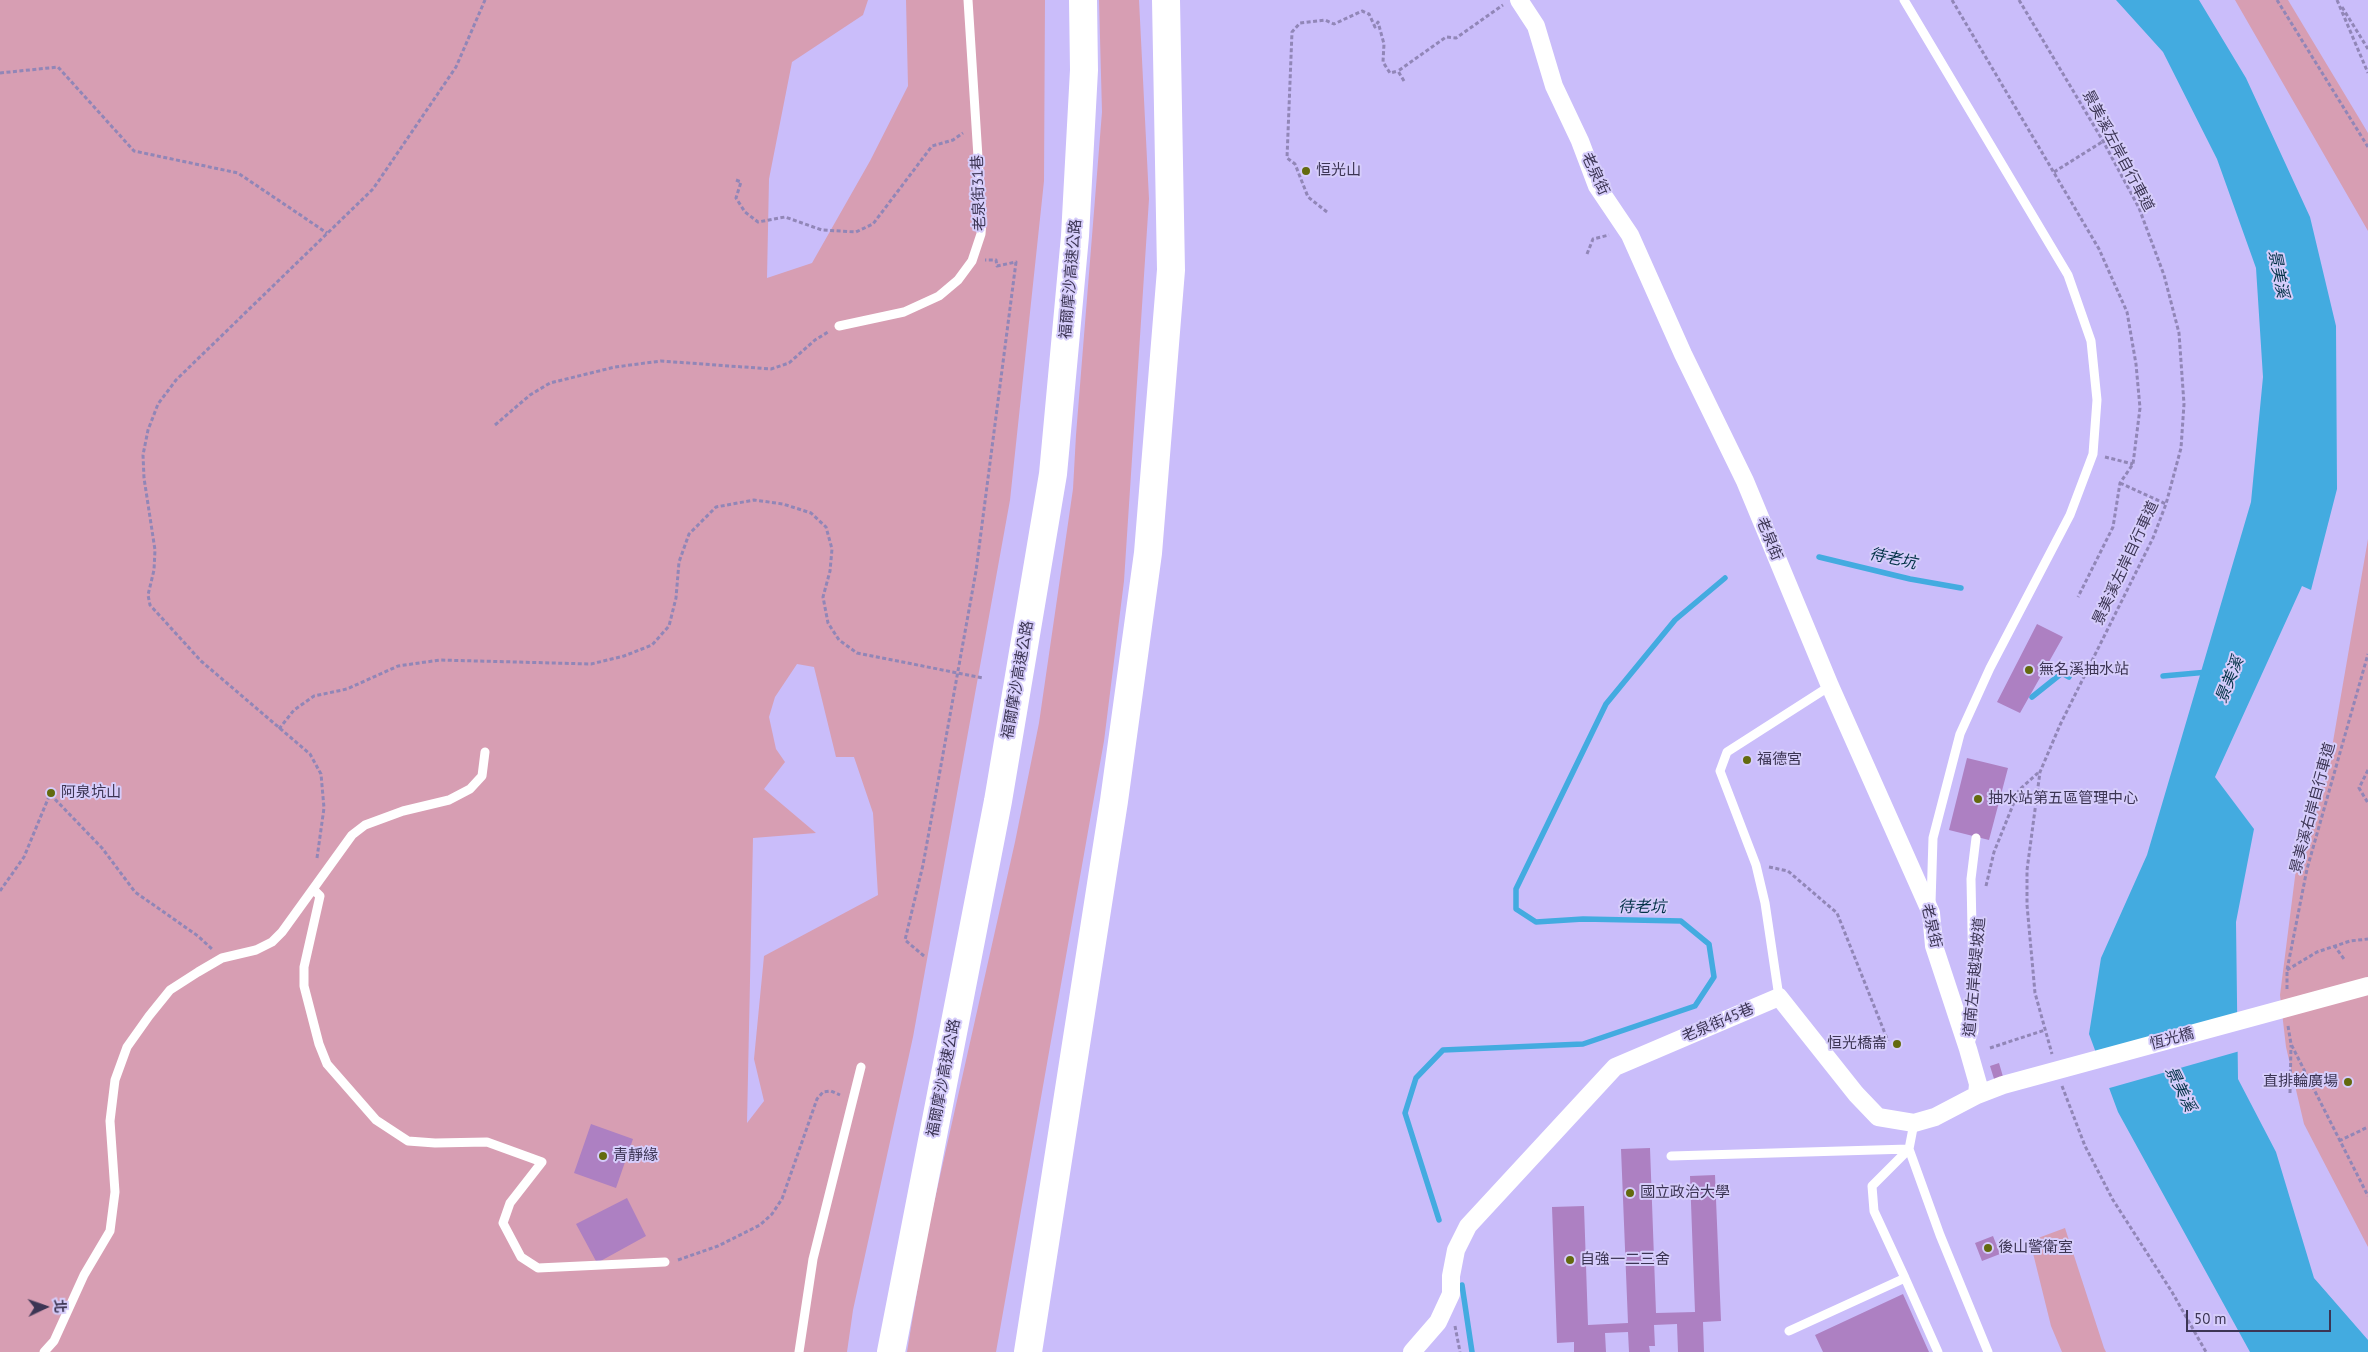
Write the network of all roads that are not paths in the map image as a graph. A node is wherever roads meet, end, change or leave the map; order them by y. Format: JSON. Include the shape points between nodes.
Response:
{"nodes":[{"id":1,"x":968,"y":0,"type":"edge"},
{"id":2,"x":1083,"y":0,"type":"edge"},
{"id":3,"x":1166,"y":0,"type":"edge"},
{"id":4,"x":1519,"y":0,"type":"edge"},
{"id":5,"x":1904,"y":0,"type":"edge"},
{"id":6,"x":839,"y":326,"type":"road end"},
{"id":7,"x":1830,"y":686,"type":"junction"},
{"id":8,"x":485,"y":752,"type":"dead end"},
{"id":9,"x":1976,"y":838,"type":"dead end"},
{"id":10,"x":313,"y":889,"type":"junction"},
{"id":11,"x":1931,"y":913,"type":"junction"},
{"id":12,"x":2368,"y":986,"type":"edge"},
{"id":13,"x":1779,"y":996,"type":"junction"},
{"id":14,"x":1968,"y":1049,"type":"junction"},
{"id":15,"x":860,"y":1067,"type":"dead end"},
{"id":16,"x":1977,"y":1095,"type":"junction"},
{"id":17,"x":1914,"y":1123,"type":"junction"},
{"id":18,"x":1909,"y":1149,"type":"junction"},
{"id":19,"x":1671,"y":1156,"type":"dead end"},
{"id":20,"x":665,"y":1262,"type":"road end"},
{"id":21,"x":1905,"y":1278,"type":"junction"},
{"id":22,"x":1789,"y":1331,"type":"dead end"},
{"id":23,"x":44,"y":1352,"type":"edge"},
{"id":24,"x":799,"y":1352,"type":"edge"},
{"id":25,"x":891,"y":1352,"type":"edge"},
{"id":26,"x":1028,"y":1352,"type":"edge"},
{"id":27,"x":1412,"y":1352,"type":"edge"},
{"id":28,"x":1938,"y":1352,"type":"edge"},
{"id":29,"x":1988,"y":1352,"type":"edge"}],
"edges":[{"from":1,"to":6,"type":"lane","name":"老泉街31巷","via":[[982,220],[972,261],[958,280],[939,296],[904,312]]},
{"from":2,"to":25,"type":"highway","name":"福爾摩沙高速公路","via":[[1084,70],[1076,236],[1053,474],[998,801]]},
{"from":3,"to":26,"type":"highway","via":[[1172,270],[1148,553],[1114,801]]},
{"from":4,"to":7,"type":"street","name":"老泉街","via":[[1536,26],[1554,86],[1594,180],[1623,223],[1682,354],[1745,481]]},
{"from":5,"to":11,"type":"lane","via":[[2068,275],[2091,341],[2096,400],[2093,454],[2070,515],[1990,668],[1960,734],[1933,838]]},
{"from":7,"to":11,"type":"street","name":"老泉街"},
{"from":7,"to":13,"type":"lane","via":[[1727,752],[1720,771],[1756,865]]},
{"from":8,"to":10,"type":"lane","via":[[482,776],[470,789],[449,800],[403,811],[364,826],[352,834]]},
{"from":9,"to":14,"type":"lane","name":"道南左岸越堤坡道","via":[[1971,879],[1974,1031]]},
{"from":10,"to":20,"type":"lane","via":[[320,896],[304,967],[304,986],[319,1044],[327,1064],[376,1120],[408,1140],[435,1144],[486,1142],[542,1162],[510,1203],[503,1223],[521,1257],[538,1268]]},
{"from":10,"to":23,"type":"lane","via":[[272,942],[256,950],[222,958],[170,990],[127,1047],[115,1080],[110,1120],[115,1192],[110,1231],[84,1275],[54,1341]]},
{"from":11,"to":14,"type":"street","name":"老泉街","via":[[1934,946]]},
{"from":12,"to":16,"type":"street","name":"恆光橋","via":[[2003,1085]]},
{"from":13,"to":17,"type":"street","via":[[1878,1117]]},
{"from":13,"to":27,"type":"street","name":"老泉街45巷","via":[[1615,1067],[1468,1226],[1456,1250],[1451,1294],[1438,1322]]},
{"from":14,"to":16,"type":"street","name":"老泉街","via":[[1978,1084]]},
{"from":15,"to":24,"type":"lane","via":[[813,1259]]},
{"from":16,"to":17,"type":"street","via":[[1935,1117]]},
{"from":17,"to":18,"type":"lane"},
{"from":18,"to":19,"type":"lane"},
{"from":18,"to":21,"type":"lane","via":[[1872,1186],[1874,1211]]},
{"from":18,"to":29,"type":"lane"},
{"from":21,"to":22,"type":"lane"},
{"from":21,"to":28,"type":"lane"}]}
